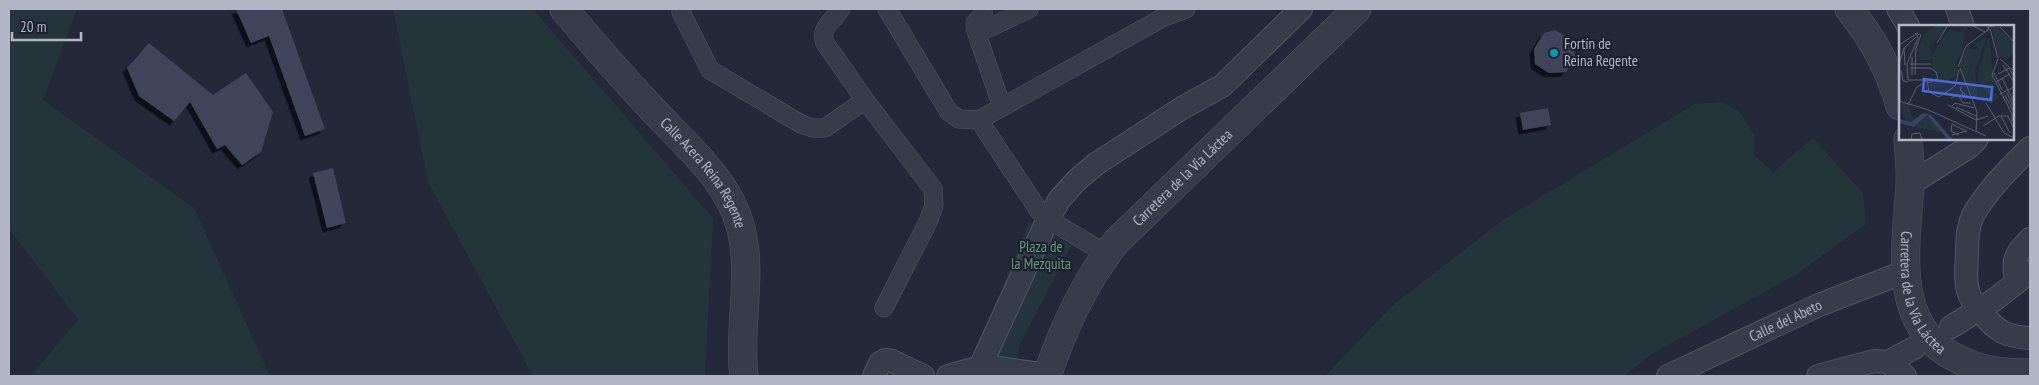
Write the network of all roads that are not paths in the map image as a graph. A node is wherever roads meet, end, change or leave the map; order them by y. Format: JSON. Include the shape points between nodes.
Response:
{"nodes":[{"id":1,"x":564,"y":9,"type":"edge"},
{"id":2,"x":682,"y":9,"type":"edge"},
{"id":3,"x":840,"y":9,"type":"edge"},
{"id":4,"x":887,"y":9,"type":"edge"},
{"id":5,"x":983,"y":9,"type":"edge"},
{"id":6,"x":1029,"y":9,"type":"edge"},
{"id":7,"x":1186,"y":9,"type":"edge"},
{"id":8,"x":1357,"y":9,"type":"edge"},
{"id":9,"x":1849,"y":9,"type":"edge"},
{"id":10,"x":1898,"y":9,"type":"edge"},
{"id":11,"x":1957,"y":9,"type":"edge"},
{"id":12,"x":1296,"y":11,"type":"edge"},
{"id":13,"x":1907,"y":25,"type":"edge"},
{"id":14,"x":1963,"y":25,"type":"edge"},
{"id":15,"x":976,"y":31,"type":"junction"},
{"id":16,"x":865,"y":100,"type":"junction"},
{"id":17,"x":1899,"y":103,"type":"edge"},
{"id":18,"x":1002,"y":107,"type":"junction"},
{"id":19,"x":979,"y":120,"type":"junction"},
{"id":20,"x":1908,"y":140,"type":"edge"},
{"id":21,"x":1976,"y":140,"type":"edge"},
{"id":22,"x":1949,"y":148,"type":"edge"},
{"id":23,"x":2030,"y":148,"type":"edge"},
{"id":24,"x":1910,"y":184,"type":"junction"},
{"id":25,"x":1048,"y":220,"type":"junction"},
{"id":26,"x":2030,"y":239,"type":"edge"},
{"id":27,"x":1106,"y":254,"type":"junction"},
{"id":28,"x":1907,"y":271,"type":"junction"},
{"id":29,"x":2024,"y":277,"type":"edge"},
{"id":30,"x":884,"y":308,"type":"dead end"},
{"id":31,"x":1983,"y":315,"type":"junction"},
{"id":32,"x":1951,"y":327,"type":"dead end"},
{"id":33,"x":2030,"y":338,"type":"edge"},
{"id":34,"x":1914,"y":348,"type":"dead end"},
{"id":35,"x":980,"y":367,"type":"junction"},
{"id":36,"x":1896,"y":369,"type":"edge"},
{"id":37,"x":2030,"y":373,"type":"edge"},
{"id":38,"x":1047,"y":375,"type":"edge"},
{"id":39,"x":744,"y":376,"type":"edge"},
{"id":40,"x":874,"y":376,"type":"edge"},
{"id":41,"x":923,"y":376,"type":"edge"},
{"id":42,"x":948,"y":376,"type":"edge"},
{"id":43,"x":1668,"y":376,"type":"edge"},
{"id":44,"x":1818,"y":376,"type":"edge"}],
"edges":[{"from":1,"to":39,"type":"street","name":"Calle Acera Reina Regente","via":[[704,165],[734,208],[742,229],[745,269]]},
{"from":2,"to":16,"type":"street","via":[[710,70],[800,124],[824,128]]},
{"from":3,"to":16,"type":"street","via":[[824,29],[823,37]]},
{"from":4,"to":19,"type":"street","via":[[949,112],[959,119]]},
{"from":5,"to":15,"type":"street","via":[[975,23]]},
{"from":6,"to":15,"type":"street"},
{"from":7,"to":18,"type":"street","via":[[1164,17]]},
{"from":8,"to":27,"type":"street","name":"Carretera de la Vía Láctea"},
{"from":9,"to":17,"type":"street","via":[[1870,35],[1891,76]]},
{"from":10,"to":13,"type":"street"},
{"from":11,"to":14,"type":"street"},
{"from":12,"to":25,"type":"street","via":[[1222,86],[1096,164],[1059,200]]},
{"from":15,"to":18,"type":"street"},
{"from":16,"to":30,"type":"street","via":[[933,189],[934,205],[928,222]]},
{"from":18,"to":19,"type":"street"},
{"from":19,"to":25,"type":"street"},
{"from":20,"to":24,"type":"street","name":"Carretera de la Vía Láctea"},
{"from":21,"to":22,"type":"street","via":[[1969,147]]},
{"from":22,"to":24,"type":"street"},
{"from":23,"to":31,"type":"street","via":[[1998,180],[1969,224],[1966,279],[1969,296]]},
{"from":24,"to":28,"type":"street","name":"Carretera de la Vía Láctea","via":[[1905,253]]},
{"from":25,"to":27,"type":"street"},
{"from":25,"to":35,"type":"street"},
{"from":26,"to":29,"type":"street","via":[[2017,253],[2013,267]]},
{"from":27,"to":38,"type":"street","name":"Carretera de la Vía Láctea","via":[[1089,278]]},
{"from":28,"to":37,"type":"street","name":"Carretera de la Vía Láctea","via":[[1910,304],[1920,328],[1937,346],[1960,361],[1981,369]]},
{"from":28,"to":43,"type":"street","name":"Calle del Abeto","via":[[1819,306]]},
{"from":29,"to":31,"type":"street"},
{"from":31,"to":32,"type":"street"},
{"from":31,"to":33,"type":"street","via":[[2003,333]]},
{"from":34,"to":36,"type":"street"},
{"from":35,"to":38,"type":"street"},
{"from":35,"to":42,"type":"street"},
{"from":36,"to":44,"type":"street","via":[[1874,361]]},
{"from":40,"to":41,"type":"street","via":[[885,360]]}]}
